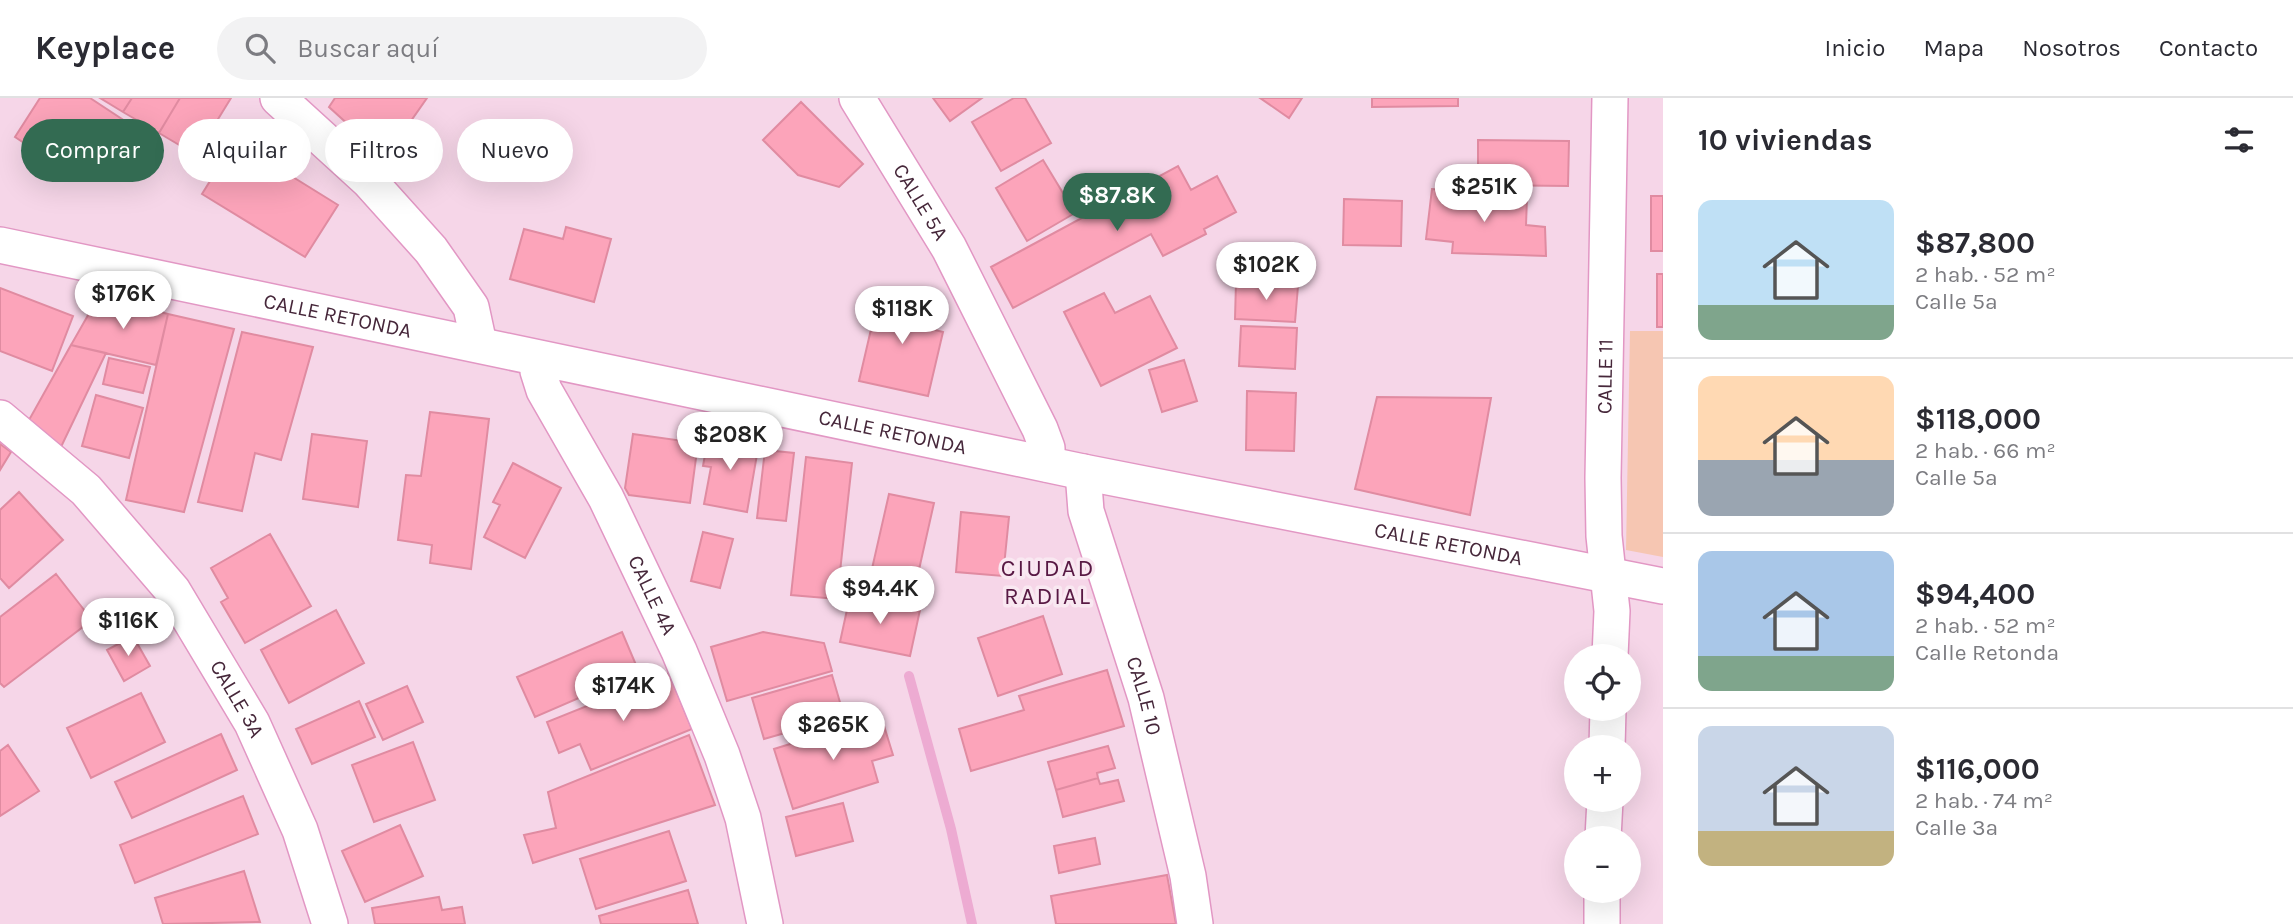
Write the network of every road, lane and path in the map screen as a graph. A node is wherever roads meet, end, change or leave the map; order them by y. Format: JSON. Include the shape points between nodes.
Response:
{"nodes":[{"id":1,"x":278,"y":98,"type":"edge"},
{"id":2,"x":857,"y":98,"type":"edge"},
{"id":3,"x":1610,"y":98,"type":"edge"},
{"id":4,"x":0,"y":245,"type":"edge"},
{"id":5,"x":479,"y":344,"type":"junction"},
{"id":6,"x":538,"y":359,"type":"junction"},
{"id":7,"x":0,"y":418,"type":"edge"},
{"id":8,"x":1048,"y":464,"type":"junction"},
{"id":9,"x":1083,"y":472,"type":"junction"},
{"id":10,"x":1608,"y":575,"type":"junction"},
{"id":11,"x":1663,"y":586,"type":"edge"},
{"id":12,"x":1611,"y":644,"type":"edge"},
{"id":13,"x":1602,"y":903,"type":"edge"},
{"id":14,"x":330,"y":924,"type":"edge"},
{"id":15,"x":765,"y":924,"type":"edge"},
{"id":16,"x":1195,"y":924,"type":"edge"},
{"id":17,"x":1602,"y":924,"type":"edge"}],
"edges":[{"from":1,"to":5,"type":"street","via":[[369,181],[431,250],[471,307]]},
{"from":2,"to":8,"type":"street","name":"CALLE 5A","via":[[949,248],[1041,429]]},
{"from":3,"to":10,"type":"street","name":"CALLE 11","via":[[1603,478]]},
{"from":4,"to":5,"type":"street","name":"CALLE RETONDA"},
{"from":5,"to":6,"type":"street","name":"CALLE RETONDA"},
{"from":6,"to":8,"type":"street","name":"CALLE RETONDA"},
{"from":6,"to":15,"type":"street","name":"CALLE 4A","via":[[544,390],[606,498],[679,651],[722,755],[743,818]]},
{"from":7,"to":14,"type":"street","name":"CALLE 3A","via":[[86,490],[173,592],[252,723],[300,830]]},
{"from":8,"to":9,"type":"street","name":"CALLE RETONDA"},
{"from":9,"to":10,"type":"street","name":"CALLE RETONDA"},
{"from":9,"to":16,"type":"street","name":"CALLE 10","via":[[1086,511],[1146,698]]},
{"from":10,"to":11,"type":"street","name":"CALLE RETONDA"},
{"from":10,"to":12,"type":"street","name":"CALLE 11"},
{"from":13,"to":17,"type":"street"}]}
